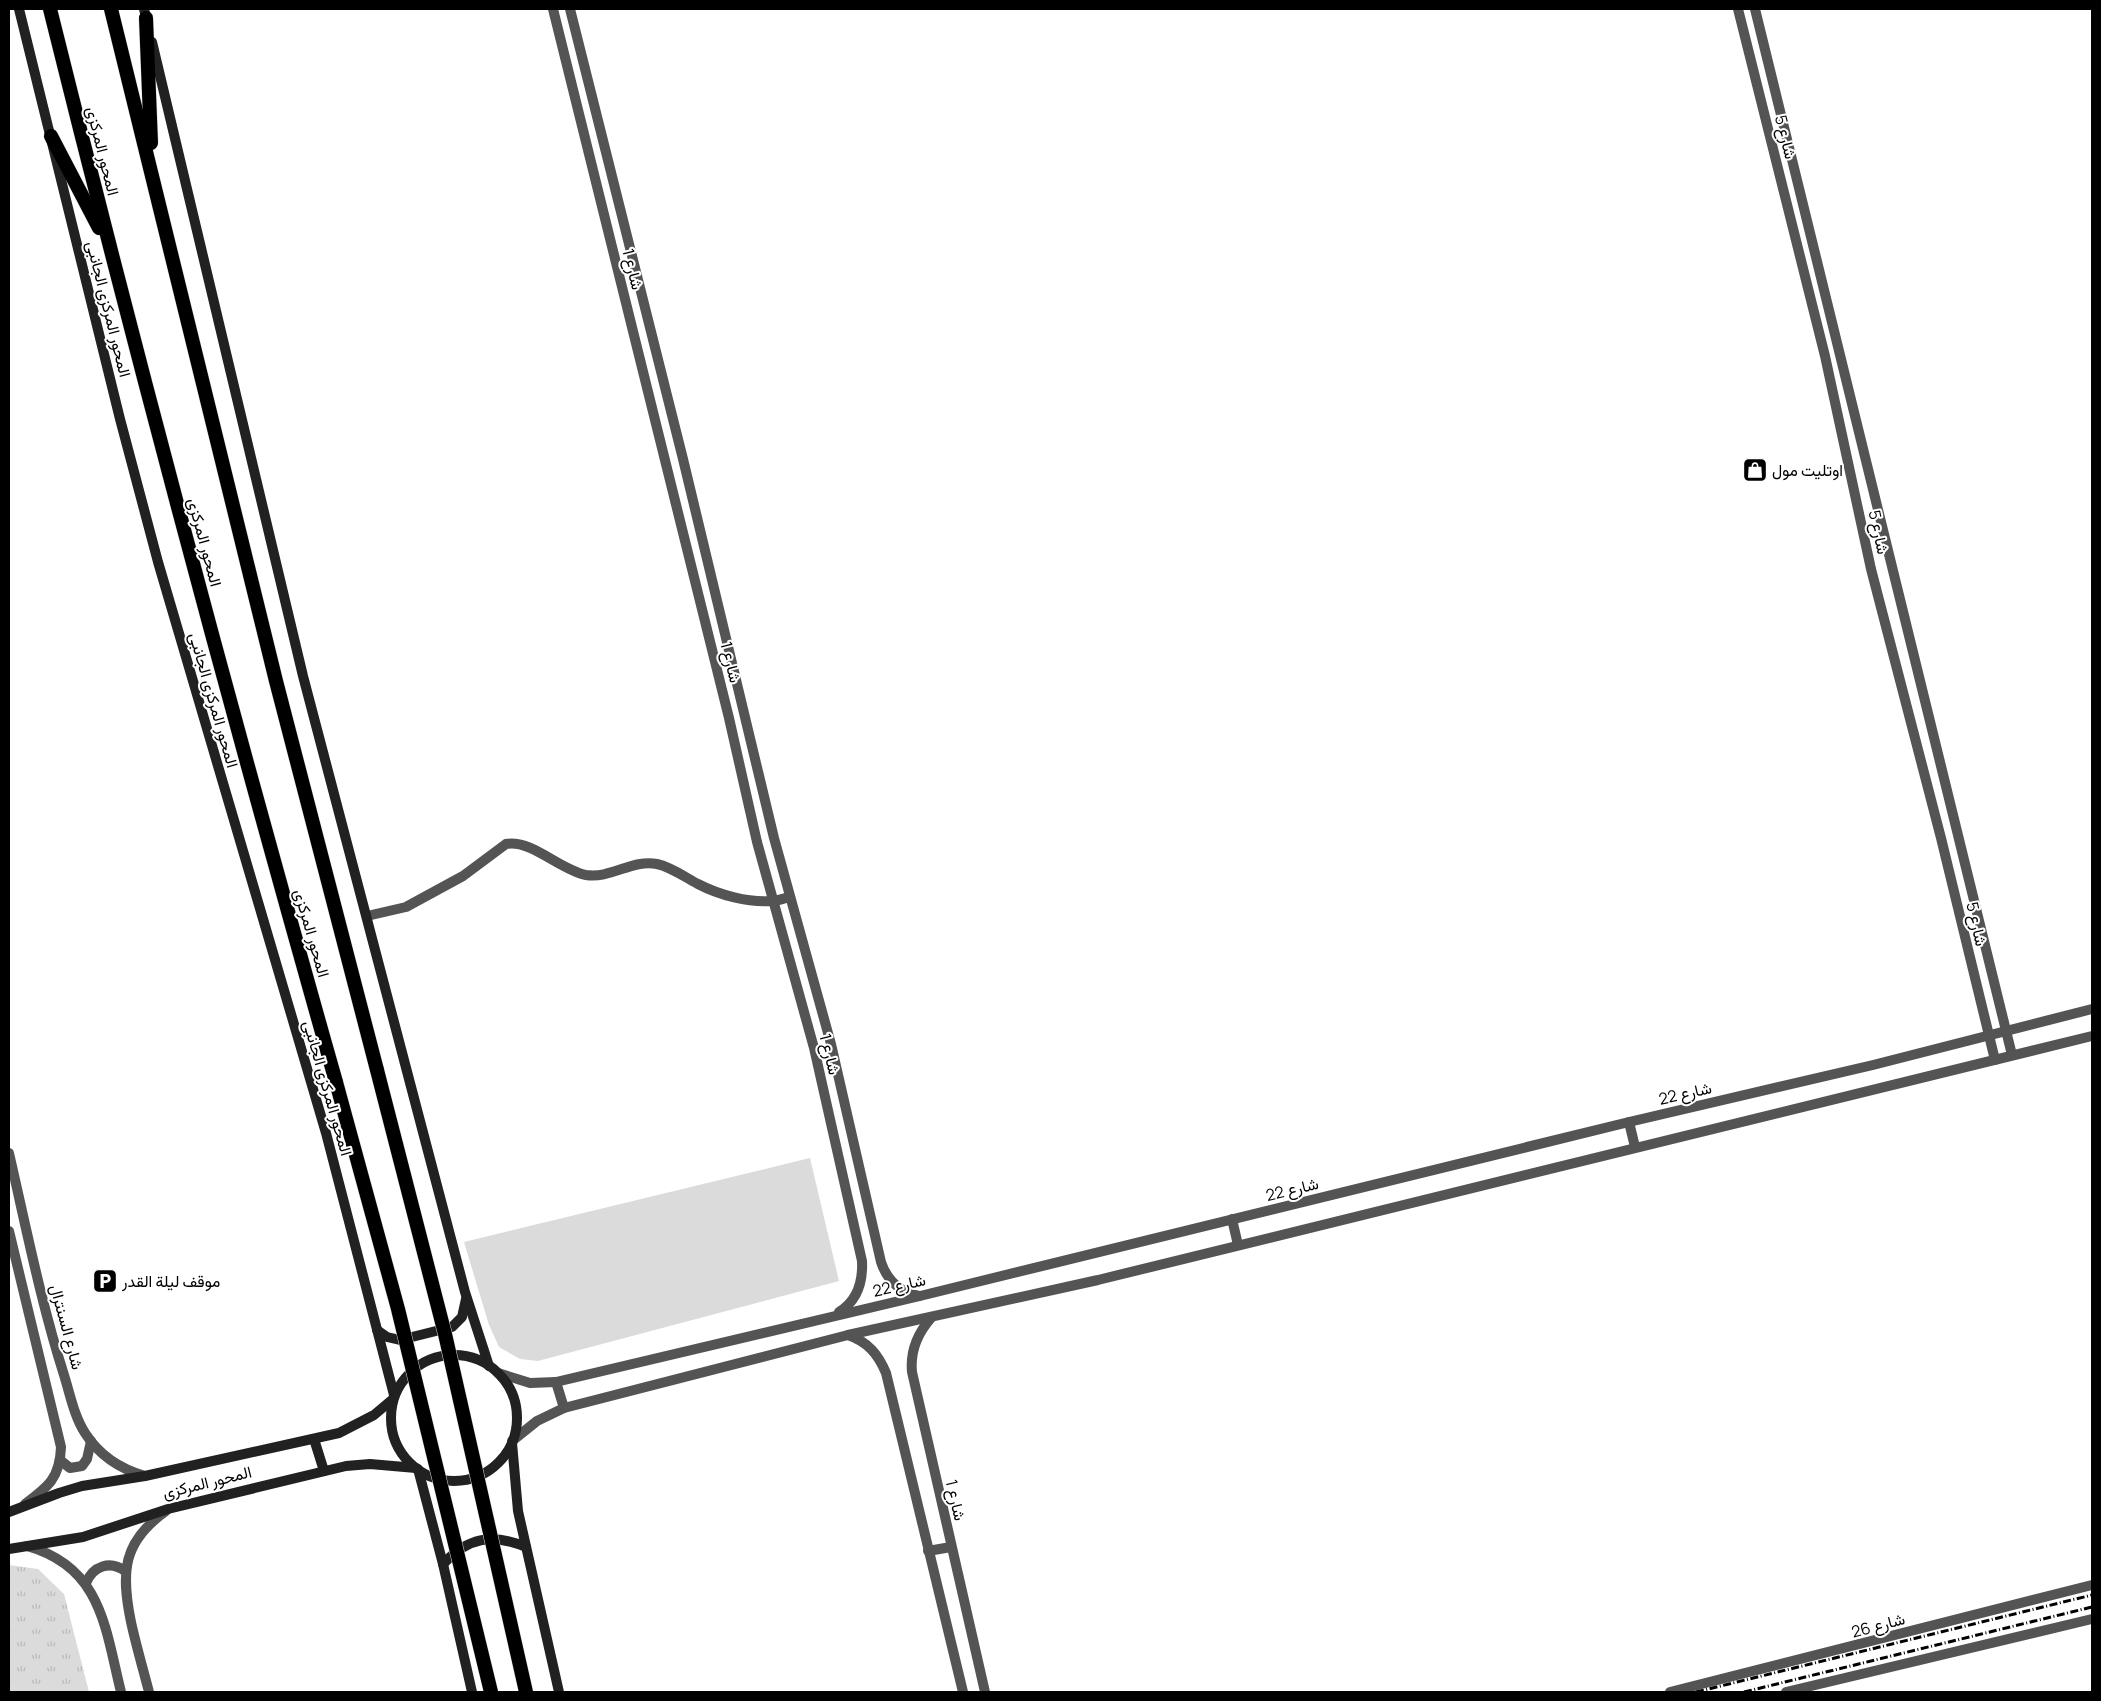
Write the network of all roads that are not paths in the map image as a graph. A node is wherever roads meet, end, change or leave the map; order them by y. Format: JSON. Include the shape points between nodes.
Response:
{"nodes":[{"id":1,"x":19,"y":9,"type":"edge"},
{"id":2,"x":50,"y":9,"type":"edge"},
{"id":3,"x":111,"y":9,"type":"edge"},
{"id":4,"x":553,"y":9,"type":"edge"},
{"id":5,"x":570,"y":9,"type":"edge"},
{"id":6,"x":1738,"y":9,"type":"edge"},
{"id":7,"x":1755,"y":9,"type":"edge"},
{"id":8,"x":145,"y":14,"type":"edge"},
{"id":9,"x":1783,"y":123,"type":"junction"},
{"id":10,"x":1768,"y":127,"type":"junction"},
{"id":11,"x":50,"y":136,"type":"junction"},
{"id":12,"x":152,"y":171,"type":"junction"},
{"id":13,"x":617,"y":197,"type":"junction"},
{"id":14,"x":601,"y":200,"type":"junction"},
{"id":15,"x":109,"y":247,"type":"junction"},
{"id":16,"x":790,"y":897,"type":"junction"},
{"id":17,"x":772,"y":901,"type":"junction"},
{"id":18,"x":367,"y":916,"type":"junction"},
{"id":19,"x":2092,"y":1009,"type":"edge"},
{"id":20,"x":2006,"y":1030,"type":"junction"},
{"id":21,"x":1988,"y":1035,"type":"junction"},
{"id":22,"x":2092,"y":1036,"type":"edge"},
{"id":23,"x":2012,"y":1055,"type":"junction"},
{"id":24,"x":1995,"y":1060,"type":"junction"},
{"id":25,"x":1629,"y":1122,"type":"junction"},
{"id":26,"x":1635,"y":1147,"type":"junction"},
{"id":27,"x":9,"y":1153,"type":"edge"},
{"id":28,"x":1232,"y":1220,"type":"junction"},
{"id":29,"x":9,"y":1231,"type":"edge"},
{"id":30,"x":1238,"y":1245,"type":"junction"},
{"id":31,"x":920,"y":1296,"type":"junction"},
{"id":32,"x":467,"y":1297,"type":"junction"},
{"id":33,"x":836,"y":1315,"type":"junction"},
{"id":34,"x":931,"y":1318,"type":"junction"},
{"id":35,"x":377,"y":1330,"type":"junction"},
{"id":36,"x":848,"y":1335,"type":"junction"},
{"id":37,"x":489,"y":1366,"type":"junction"},
{"id":38,"x":498,"y":1373,"type":"junction"},
{"id":39,"x":556,"y":1382,"type":"junction"},
{"id":40,"x":394,"y":1397,"type":"junction"},
{"id":41,"x":564,"y":1408,"type":"junction"},
{"id":42,"x":314,"y":1439,"type":"junction"},
{"id":43,"x":91,"y":1441,"type":"junction"},
{"id":44,"x":512,"y":1441,"type":"junction"},
{"id":45,"x":60,"y":1460,"type":"junction"},
{"id":46,"x":417,"y":1469,"type":"junction"},
{"id":47,"x":324,"y":1471,"type":"junction"},
{"id":48,"x":145,"y":1476,"type":"junction"},
{"id":49,"x":168,"y":1509,"type":"junction"},
{"id":50,"x":13,"y":1511,"type":"edge"},
{"id":51,"x":27,"y":1546,"type":"junction"},
{"id":52,"x":526,"y":1547,"type":"junction"},
{"id":53,"x":952,"y":1547,"type":"junction"},
{"id":54,"x":9,"y":1550,"type":"edge"},
{"id":55,"x":928,"y":1552,"type":"junction"},
{"id":56,"x":443,"y":1564,"type":"junction"},
{"id":57,"x":125,"y":1571,"type":"junction"},
{"id":58,"x":86,"y":1583,"type":"junction"},
{"id":59,"x":2092,"y":1585,"type":"edge"},
{"id":60,"x":2092,"y":1619,"type":"edge"},
{"id":61,"x":121,"y":1692,"type":"edge"},
{"id":62,"x":148,"y":1692,"type":"edge"},
{"id":63,"x":472,"y":1692,"type":"edge"},
{"id":64,"x":491,"y":1692,"type":"edge"},
{"id":65,"x":526,"y":1692,"type":"edge"},
{"id":66,"x":559,"y":1692,"type":"edge"},
{"id":67,"x":963,"y":1692,"type":"edge"},
{"id":68,"x":985,"y":1692,"type":"edge"},
{"id":69,"x":1670,"y":1692,"type":"edge"},
{"id":70,"x":1786,"y":1692,"type":"edge"}],
"edges":[{"from":1,"to":11,"type":"main road","name":"المحور المركزى الجانبى"},
{"from":2,"to":15,"type":"highway","name":"المحور المركزى"},
{"from":3,"to":12,"type":"highway","name":"المحور المركزى"},
{"from":4,"to":14,"type":"street","name":"شارع 1"},
{"from":5,"to":13,"type":"street","name":"شارع 1"},
{"from":6,"to":10,"type":"street","name":"شارع 5"},
{"from":7,"to":9,"type":"street","name":"شارع 5"},
{"from":8,"to":12,"type":"highway"},
{"from":8,"to":18,"type":"main road","via":[[302,676]]},
{"from":9,"to":10,"type":"street"},
{"from":9,"to":20,"type":"street","name":"شارع 5"},
{"from":10,"to":21,"type":"street","name":"شارع 5","via":[[1825,356],[1871,569]]},
{"from":11,"to":15,"type":"highway"},
{"from":11,"to":35,"type":"main road","name":"المحور المركزى الجانبى","via":[[158,562],[326,1132]]},
{"from":12,"to":65,"type":"highway","name":"المحور المركزى","bridge":true,"via":[[279,690],[445,1334]]},
{"from":13,"to":14,"type":"street"},
{"from":13,"to":16,"type":"street","name":"شارع 1"},
{"from":14,"to":17,"type":"street","name":"شارع 1"},
{"from":15,"to":64,"type":"highway","name":"المحور المركزى","bridge":true,"via":[[254,795],[398,1309]]},
{"from":16,"to":17,"type":"street"},
{"from":16,"to":31,"type":"street","name":"شارع 1","via":[[831,1044],[881,1262],[895,1285]]},
{"from":17,"to":18,"type":"street","via":[[709,890],[657,864],[637,864],[601,875],[586,875],[514,842],[506,844],[463,876],[406,907]]},
{"from":17,"to":33,"type":"street","name":"شارع 1","via":[[814,1048],[862,1261],[858,1291]]},
{"from":18,"to":32,"type":"main road"},
{"from":19,"to":20,"type":"street","name":"شارع 22"},
{"from":20,"to":21,"type":"street","name":"شارع 22"},
{"from":20,"to":23,"type":"street","name":"شارع 5"},
{"from":21,"to":24,"type":"street","name":"شارع 5"},
{"from":21,"to":25,"type":"street","name":"شارع 22"},
{"from":22,"to":23,"type":"street"},
{"from":23,"to":24,"type":"street"},
{"from":24,"to":26,"type":"street"},
{"from":25,"to":26,"type":"street"},
{"from":25,"to":28,"type":"street","name":"شارع 22"},
{"from":26,"to":30,"type":"street"},
{"from":27,"to":43,"type":"street","name":"شارع السنترال","via":[[54,1346],[79,1423]]},
{"from":28,"to":30,"type":"street"},
{"from":28,"to":31,"type":"street","name":"شارع 22"},
{"from":29,"to":45,"type":"street","name":"شارع السنترال","via":[[58,1432]]},
{"from":30,"to":34,"type":"street"},
{"from":31,"to":33,"type":"street","name":"شارع 22"},
{"from":32,"to":35,"type":"main road","via":[[462,1317],[452,1327],[400,1340]]},
{"from":32,"to":37,"type":"main road"},
{"from":33,"to":39,"type":"street","name":"شارع 22"},
{"from":34,"to":36,"type":"street"},
{"from":34,"to":53,"type":"street","name":"شارع 1","via":[[915,1343],[911,1362]]},
{"from":35,"to":40,"type":"main road","name":"المحور المركزى الجانبى"},
{"from":36,"to":41,"type":"street"},
{"from":36,"to":55,"type":"street","via":[[874,1351],[886,1373]]},
{"from":37,"to":38,"type":"main road"},
{"from":37,"to":40,"type":"main road","via":[[457,1355],[434,1358],[414,1368],[399,1385]]},
{"from":38,"to":39,"type":"street","name":"شارع 22","via":[[530,1383]]},
{"from":38,"to":44,"type":"main road","via":[[510,1389],[516,1409]]},
{"from":39,"to":41,"type":"street"},
{"from":40,"to":42,"type":"main road","name":"المحور المركزى","via":[[385,1408],[363,1422],[339,1433]]},
{"from":40,"to":46,"type":"main road","via":[[391,1420],[396,1442]]},
{"from":41,"to":44,"type":"street","via":[[537,1421]]},
{"from":42,"to":47,"type":"main road"},
{"from":42,"to":48,"type":"main road","name":"المحور المركزى"},
{"from":43,"to":45,"type":"street","via":[[82,1466],[70,1468]]},
{"from":43,"to":48,"type":"street","name":"شارع السنترال","via":[[114,1463]]},
{"from":44,"to":46,"type":"main road","via":[[494,1466],[467,1479],[442,1479]]},
{"from":44,"to":52,"type":"main road","via":[[518,1511]]},
{"from":45,"to":50,"type":"street","name":"شارع السنترال","via":[[45,1490]]},
{"from":46,"to":47,"type":"main road","name":"المحور المركزى","via":[[370,1464]]},
{"from":46,"to":56,"type":"main road"},
{"from":47,"to":49,"type":"main road","name":"المحور المركزى"},
{"from":48,"to":50,"type":"main road","name":"المحور المركزى","via":[[82,1486]]},
{"from":49,"to":51,"type":"main road","name":"المحور المركزى","via":[[102,1532]]},
{"from":49,"to":57,"type":"street","via":[[137,1541]]},
{"from":51,"to":54,"type":"main road","name":"المحور المركزى"},
{"from":51,"to":58,"type":"street","via":[[56,1557]]},
{"from":52,"to":56,"type":"main road","via":[[497,1538],[481,1540],[466,1544]]},
{"from":52,"to":66,"type":"main road"},
{"from":53,"to":55,"type":"street"},
{"from":53,"to":68,"type":"street","name":"شارع 1"},
{"from":55,"to":67,"type":"street"},
{"from":56,"to":63,"type":"main road"},
{"from":57,"to":58,"type":"street","via":[[116,1566],[100,1567],[91,1573]]},
{"from":57,"to":62,"type":"street","via":[[125,1592]]},
{"from":58,"to":61,"type":"street","via":[[94,1594],[104,1623]]},
{"from":59,"to":69,"type":"street","name":"شارع 26"},
{"from":60,"to":70,"type":"street"}]}
